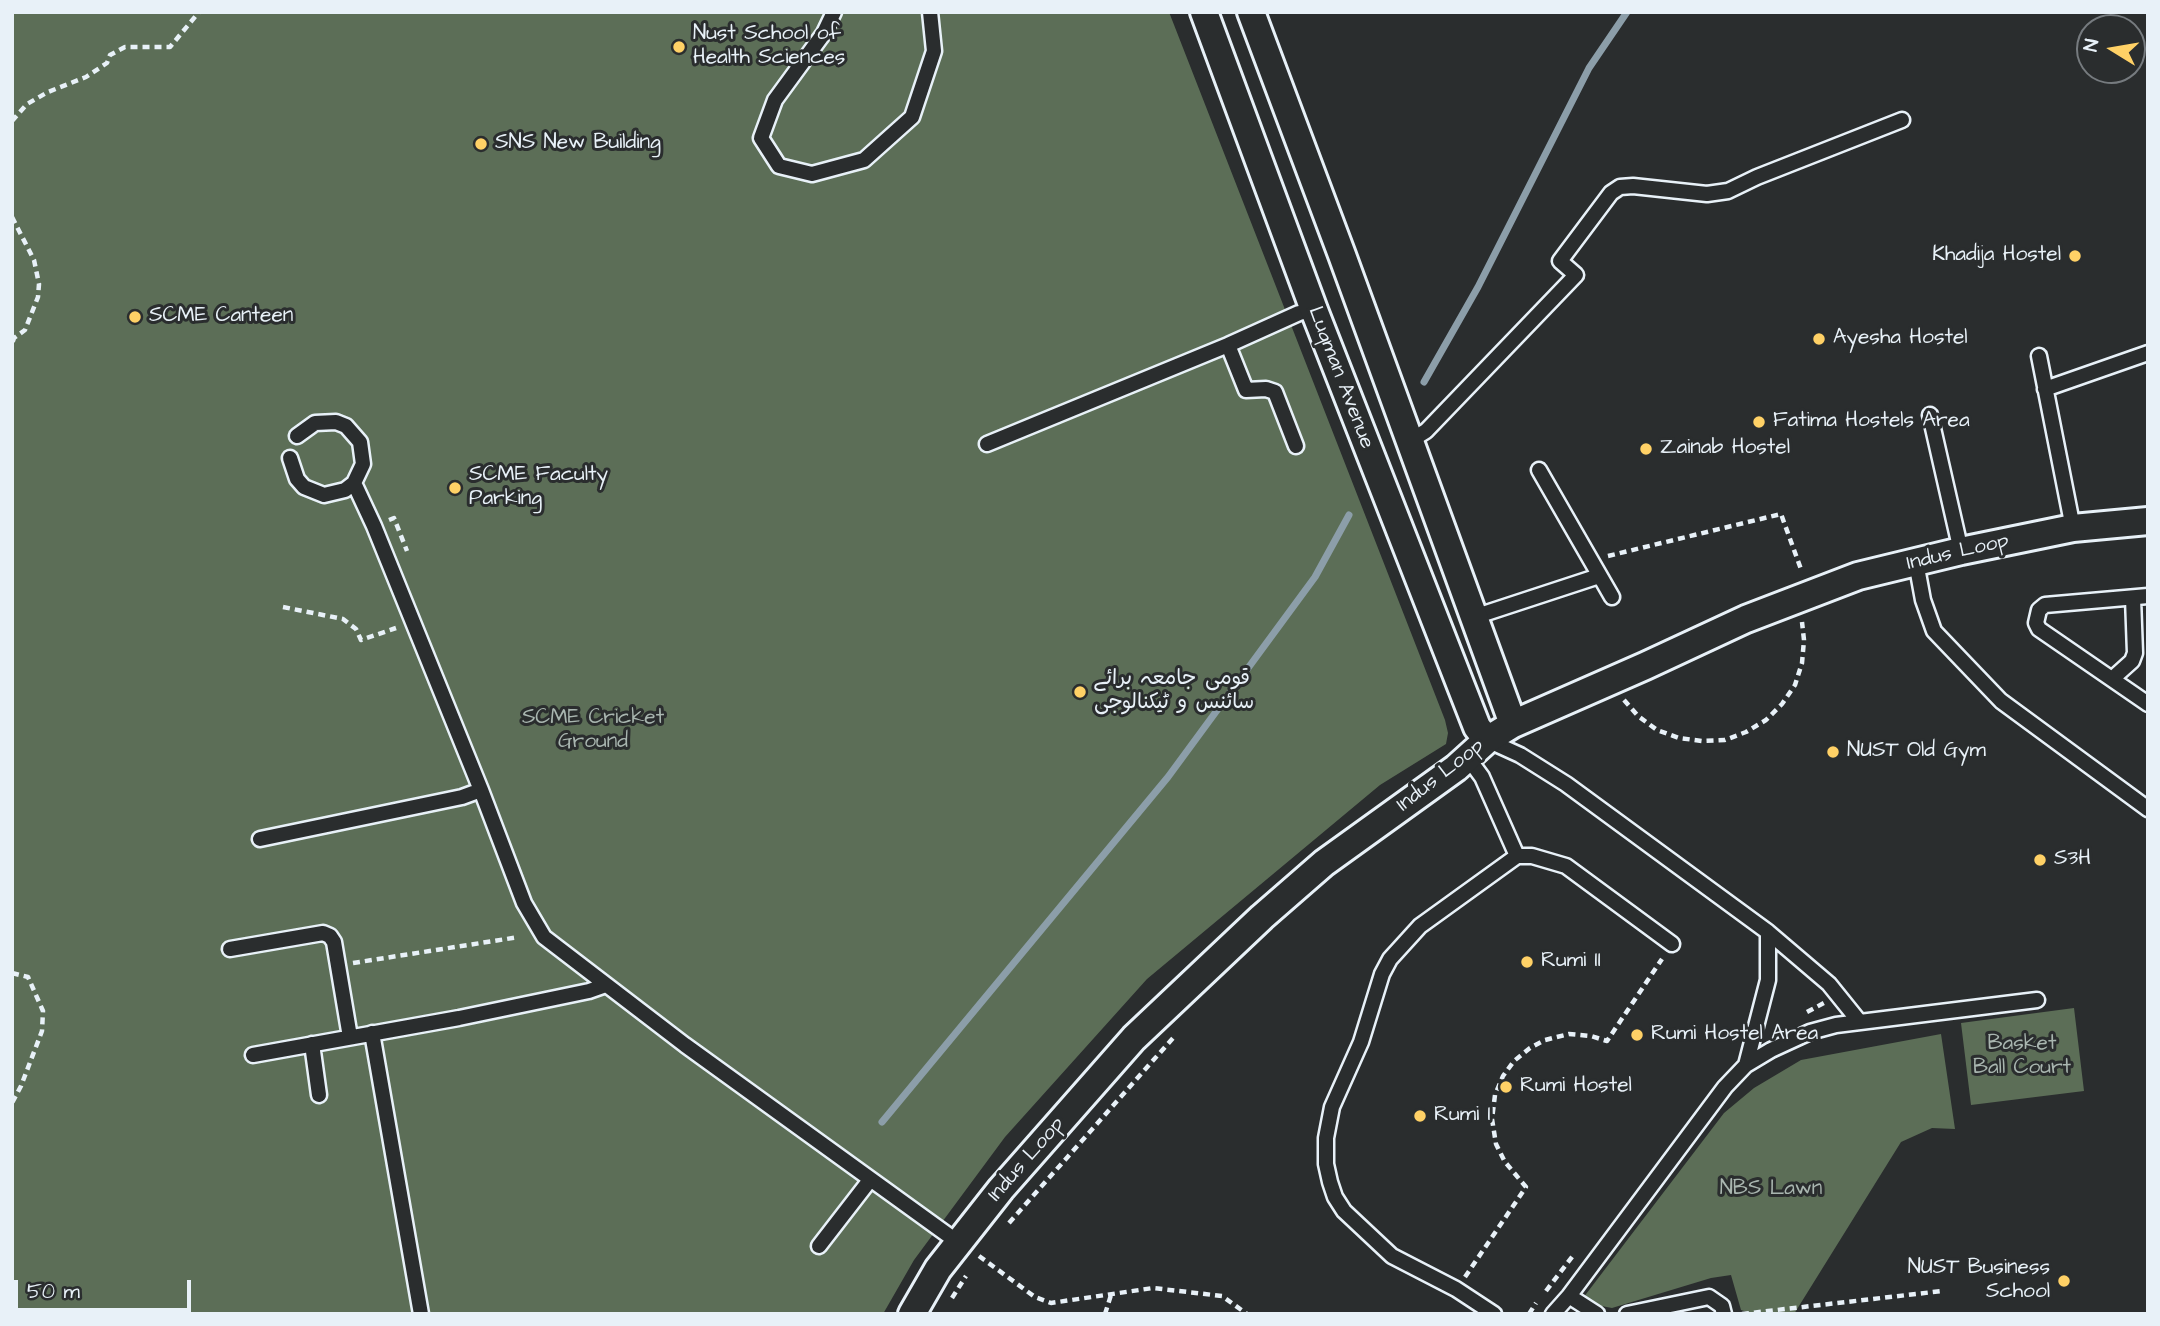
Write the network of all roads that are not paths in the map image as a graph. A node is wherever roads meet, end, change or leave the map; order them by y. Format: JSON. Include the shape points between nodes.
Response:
{"nodes":[{"id":1,"x":834,"y":12,"type":"edge"},
{"id":2,"x":930,"y":12,"type":"edge"},
{"id":3,"x":1205,"y":12,"type":"edge"},
{"id":4,"x":1251,"y":12,"type":"edge"},
{"id":5,"x":1902,"y":120,"type":"dead end"},
{"id":6,"x":1314,"y":310,"type":"junction"},
{"id":7,"x":1228,"y":345,"type":"junction"},
{"id":8,"x":2148,"y":352,"type":"edge"},
{"id":9,"x":2039,"y":356,"type":"dead end"},
{"id":10,"x":2045,"y":389,"type":"junction"},
{"id":11,"x":1930,"y":415,"type":"dead end"},
{"id":12,"x":297,"y":436,"type":"dead end"},
{"id":13,"x":1410,"y":441,"type":"junction"},
{"id":14,"x":987,"y":444,"type":"dead end"},
{"id":15,"x":1296,"y":446,"type":"dead end"},
{"id":16,"x":290,"y":458,"type":"dead end"},
{"id":17,"x":1539,"y":470,"type":"dead end"},
{"id":18,"x":354,"y":483,"type":"junction"},
{"id":19,"x":2148,"y":521,"type":"edge"},
{"id":20,"x":2073,"y":528,"type":"junction"},
{"id":21,"x":1961,"y":551,"type":"junction"},
{"id":22,"x":1916,"y":562,"type":"junction"},
{"id":23,"x":1600,"y":576,"type":"junction"},
{"id":24,"x":1612,"y":597,"type":"dead end"},
{"id":25,"x":2141,"y":597,"type":"edge"},
{"id":26,"x":1474,"y":617,"type":"junction"},
{"id":27,"x":2132,"y":661,"type":"junction"},
{"id":28,"x":2148,"y":662,"type":"edge"},
{"id":29,"x":2112,"y":679,"type":"junction"},
{"id":30,"x":2148,"y":704,"type":"edge"},
{"id":31,"x":1513,"y":724,"type":"junction"},
{"id":32,"x":1478,"y":749,"type":"junction"},
{"id":33,"x":481,"y":790,"type":"junction"},
{"id":34,"x":2148,"y":809,"type":"edge"},
{"id":35,"x":261,"y":839,"type":"dead end"},
{"id":36,"x":1517,"y":856,"type":"junction"},
{"id":37,"x":1768,"y":932,"type":"junction"},
{"id":38,"x":1672,"y":944,"type":"road end"},
{"id":39,"x":230,"y":949,"type":"dead end"},
{"id":40,"x":606,"y":985,"type":"junction"},
{"id":41,"x":2037,"y":1000,"type":"dead end"},
{"id":42,"x":1858,"y":1020,"type":"junction"},
{"id":43,"x":372,"y":1033,"type":"junction"},
{"id":44,"x":349,"y":1037,"type":"junction"},
{"id":45,"x":312,"y":1044,"type":"junction"},
{"id":46,"x":253,"y":1055,"type":"dead end"},
{"id":47,"x":1746,"y":1065,"type":"junction"},
{"id":48,"x":319,"y":1095,"type":"dead end"},
{"id":49,"x":870,"y":1180,"type":"junction"},
{"id":50,"x":818,"y":1246,"type":"dead end"},
{"id":51,"x":969,"y":1250,"type":"junction"},
{"id":52,"x":1569,"y":1296,"type":"junction"},
{"id":53,"x":1658,"y":1310,"type":"edge"},
{"id":54,"x":421,"y":1314,"type":"edge"},
{"id":55,"x":912,"y":1314,"type":"edge"},
{"id":56,"x":1494,"y":1314,"type":"edge"},
{"id":57,"x":1553,"y":1314,"type":"edge"},
{"id":58,"x":1597,"y":1314,"type":"edge"},
{"id":59,"x":1627,"y":1314,"type":"edge"},
{"id":60,"x":1724,"y":1314,"type":"edge"}],
"edges":[{"from":1,"to":2,"type":"lane","via":[[775,100],[761,138],[779,166],[812,174],[864,160],[912,117],[933,51]]},
{"from":3,"to":6,"type":"street","name":"Luqman Avenue"},
{"from":4,"to":13,"type":"street","name":"Luqman Avenue"},
{"from":5,"to":13,"type":"lane","via":[[1728,191],[1707,194],[1620,187],[1560,261],[1576,275],[1426,431]]},
{"from":6,"to":7,"type":"lane"},
{"from":6,"to":32,"type":"street","name":"Luqman Avenue","via":[[1477,727]]},
{"from":7,"to":14,"type":"lane"},
{"from":7,"to":15,"type":"lane","via":[[1246,390],[1275,392]]},
{"from":8,"to":10,"type":"lane"},
{"from":9,"to":10,"type":"lane"},
{"from":10,"to":20,"type":"lane"},
{"from":11,"to":21,"type":"lane"},
{"from":12,"to":18,"type":"lane","via":[[325,421],[346,426],[363,453]]},
{"from":13,"to":26,"type":"street","name":"Luqman Avenue"},
{"from":16,"to":18,"type":"lane","via":[[297,479],[314,492],[335,494]]},
{"from":17,"to":23,"type":"lane"},
{"from":18,"to":33,"type":"lane"},
{"from":19,"to":20,"type":"street","name":"Indus Loop"},
{"from":20,"to":21,"type":"street","name":"Indus Loop"},
{"from":21,"to":22,"type":"street","name":"Indus Loop"},
{"from":22,"to":31,"type":"street","name":"Indus Loop","via":[[1858,576],[1746,619]]},
{"from":22,"to":34,"type":"lane","via":[[1934,631],[2001,701]]},
{"from":23,"to":24,"type":"lane"},
{"from":23,"to":26,"type":"lane"},
{"from":25,"to":27,"type":"lane"},
{"from":25,"to":29,"type":"lane","via":[[2052,604],[2036,616],[2039,629]]},
{"from":26,"to":31,"type":"street","name":"Luqman Avenue"},
{"from":27,"to":28,"type":"lane"},
{"from":27,"to":29,"type":"lane"},
{"from":29,"to":30,"type":"lane"},
{"from":31,"to":32,"type":"street","name":"Indus Loop"},
{"from":32,"to":36,"type":"lane","via":[[1482,777]]},
{"from":32,"to":37,"type":"lane","via":[[1520,755],[1566,784]]},
{"from":32,"to":51,"type":"street","name":"Indus Loop","via":[[1324,863],[1133,1038],[1001,1189]]},
{"from":33,"to":35,"type":"lane"},
{"from":33,"to":40,"type":"lane","via":[[524,903],[544,937]]},
{"from":36,"to":38,"type":"lane","via":[[1566,866]]},
{"from":36,"to":56,"type":"lane","via":[[1420,926],[1390,959],[1332,1107],[1326,1138],[1330,1182],[1344,1211],[1392,1256]]},
{"from":37,"to":42,"type":"lane","via":[[1829,984]]},
{"from":37,"to":47,"type":"lane","via":[[1768,980]]},
{"from":39,"to":44,"type":"lane","via":[[323,933],[330,936]]},
{"from":40,"to":43,"type":"lane"},
{"from":40,"to":49,"type":"lane"},
{"from":41,"to":42,"type":"lane"},
{"from":42,"to":47,"type":"lane","via":[[1810,1032]]},
{"from":43,"to":44,"type":"lane"},
{"from":43,"to":54,"type":"lane"},
{"from":44,"to":45,"type":"lane"},
{"from":45,"to":46,"type":"lane"},
{"from":45,"to":48,"type":"lane"},
{"from":47,"to":52,"type":"lane"},
{"from":49,"to":50,"type":"lane"},
{"from":49,"to":51,"type":"lane"},
{"from":51,"to":55,"type":"street","name":"Indus Loop","via":[[937,1269]]},
{"from":52,"to":57,"type":"lane"},
{"from":52,"to":58,"type":"lane"},
{"from":53,"to":59,"type":"lane"},
{"from":53,"to":60,"type":"lane","via":[[1709,1297],[1722,1306]]}]}
